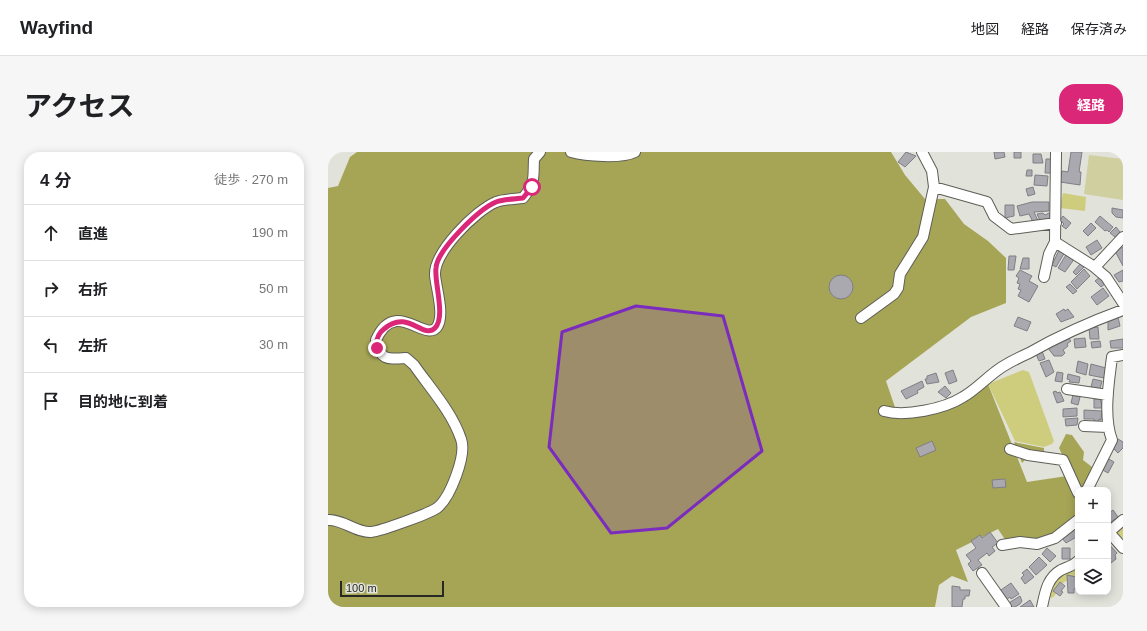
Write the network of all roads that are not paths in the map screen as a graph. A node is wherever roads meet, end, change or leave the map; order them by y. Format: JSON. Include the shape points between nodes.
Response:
{"nodes":[{"id":1,"x":540,"y":152,"type":"edge"},
{"id":2,"x":571,"y":152,"type":"edge"},
{"id":3,"x":635,"y":152,"type":"edge"},
{"id":4,"x":922,"y":152,"type":"edge"},
{"id":5,"x":1056,"y":152,"type":"edge"},
{"id":6,"x":934,"y":188,"type":"junction"},
{"id":7,"x":1056,"y":223,"type":"junction"},
{"id":8,"x":1123,"y":237,"type":"edge"},
{"id":9,"x":1055,"y":242,"type":"junction"},
{"id":10,"x":1095,"y":268,"type":"junction"},
{"id":11,"x":1044,"y":277,"type":"dead end"},
{"id":12,"x":1123,"y":303,"type":"edge"},
{"id":13,"x":1123,"y":310,"type":"edge"},
{"id":14,"x":861,"y":318,"type":"dead end"},
{"id":15,"x":1123,"y":355,"type":"edge"},
{"id":16,"x":1067,"y":389,"type":"dead end"},
{"id":17,"x":1108,"y":395,"type":"junction"},
{"id":18,"x":884,"y":411,"type":"dead end"},
{"id":19,"x":1084,"y":426,"type":"dead end"},
{"id":20,"x":1108,"y":427,"type":"junction"},
{"id":21,"x":1010,"y":449,"type":"dead end"},
{"id":22,"x":1075,"y":487,"type":"edge"},
{"id":23,"x":1089,"y":487,"type":"edge"},
{"id":24,"x":328,"y":520,"type":"edge"},
{"id":25,"x":1123,"y":520,"type":"edge"},
{"id":26,"x":1075,"y":522,"type":"edge"},
{"id":27,"x":1113,"y":534,"type":"edge"},
{"id":28,"x":1002,"y":545,"type":"dead end"},
{"id":29,"x":1123,"y":548,"type":"edge"},
{"id":30,"x":1075,"y":563,"type":"edge"},
{"id":31,"x":982,"y":573,"type":"dead end"},
{"id":32,"x":1006,"y":607,"type":"edge"},
{"id":33,"x":1042,"y":607,"type":"edge"}],
"edges":[{"from":1,"to":24,"type":"street","via":[[534,159],[535,177],[532,187],[523,198],[496,202],[479,213],[462,228],[441,256],[436,266],[440,306],[436,327],[431,331],[423,330],[400,320],[390,323],[376,340],[382,356],[387,359],[406,358],[414,365],[462,440],[462,461],[446,495],[438,507],[422,515],[372,532],[358,530],[340,521]]},
{"from":2,"to":3,"type":"street","via":[[621,155]]},
{"from":4,"to":6,"type":"street","via":[[932,171]]},
{"from":5,"to":7,"type":"street"},
{"from":6,"to":7,"type":"street","via":[[987,202],[994,216],[1011,230]]},
{"from":6,"to":14,"type":"street","via":[[923,237],[900,274],[898,288],[894,294]]},
{"from":7,"to":9,"type":"street"},
{"from":8,"to":10,"type":"street"},
{"from":9,"to":10,"type":"street"},
{"from":9,"to":11,"type":"street"},
{"from":10,"to":12,"type":"street","via":[[1106,277]]},
{"from":13,"to":18,"type":"street","via":[[1086,324],[1028,353],[950,404],[909,413]]},
{"from":15,"to":17,"type":"street","via":[[1112,357]]},
{"from":16,"to":17,"type":"street"},
{"from":17,"to":20,"type":"street"},
{"from":19,"to":20,"type":"street"},
{"from":20,"to":23,"type":"street","via":[[1112,440]]},
{"from":21,"to":22,"type":"street","via":[[1028,455],[1063,460]]},
{"from":25,"to":27,"type":"street"},
{"from":26,"to":28,"type":"street","via":[[1055,538],[1037,544],[1020,542]]},
{"from":27,"to":29,"type":"street"},
{"from":30,"to":33,"type":"street","via":[[1050,580]]},
{"from":31,"to":32,"type":"street"}]}
